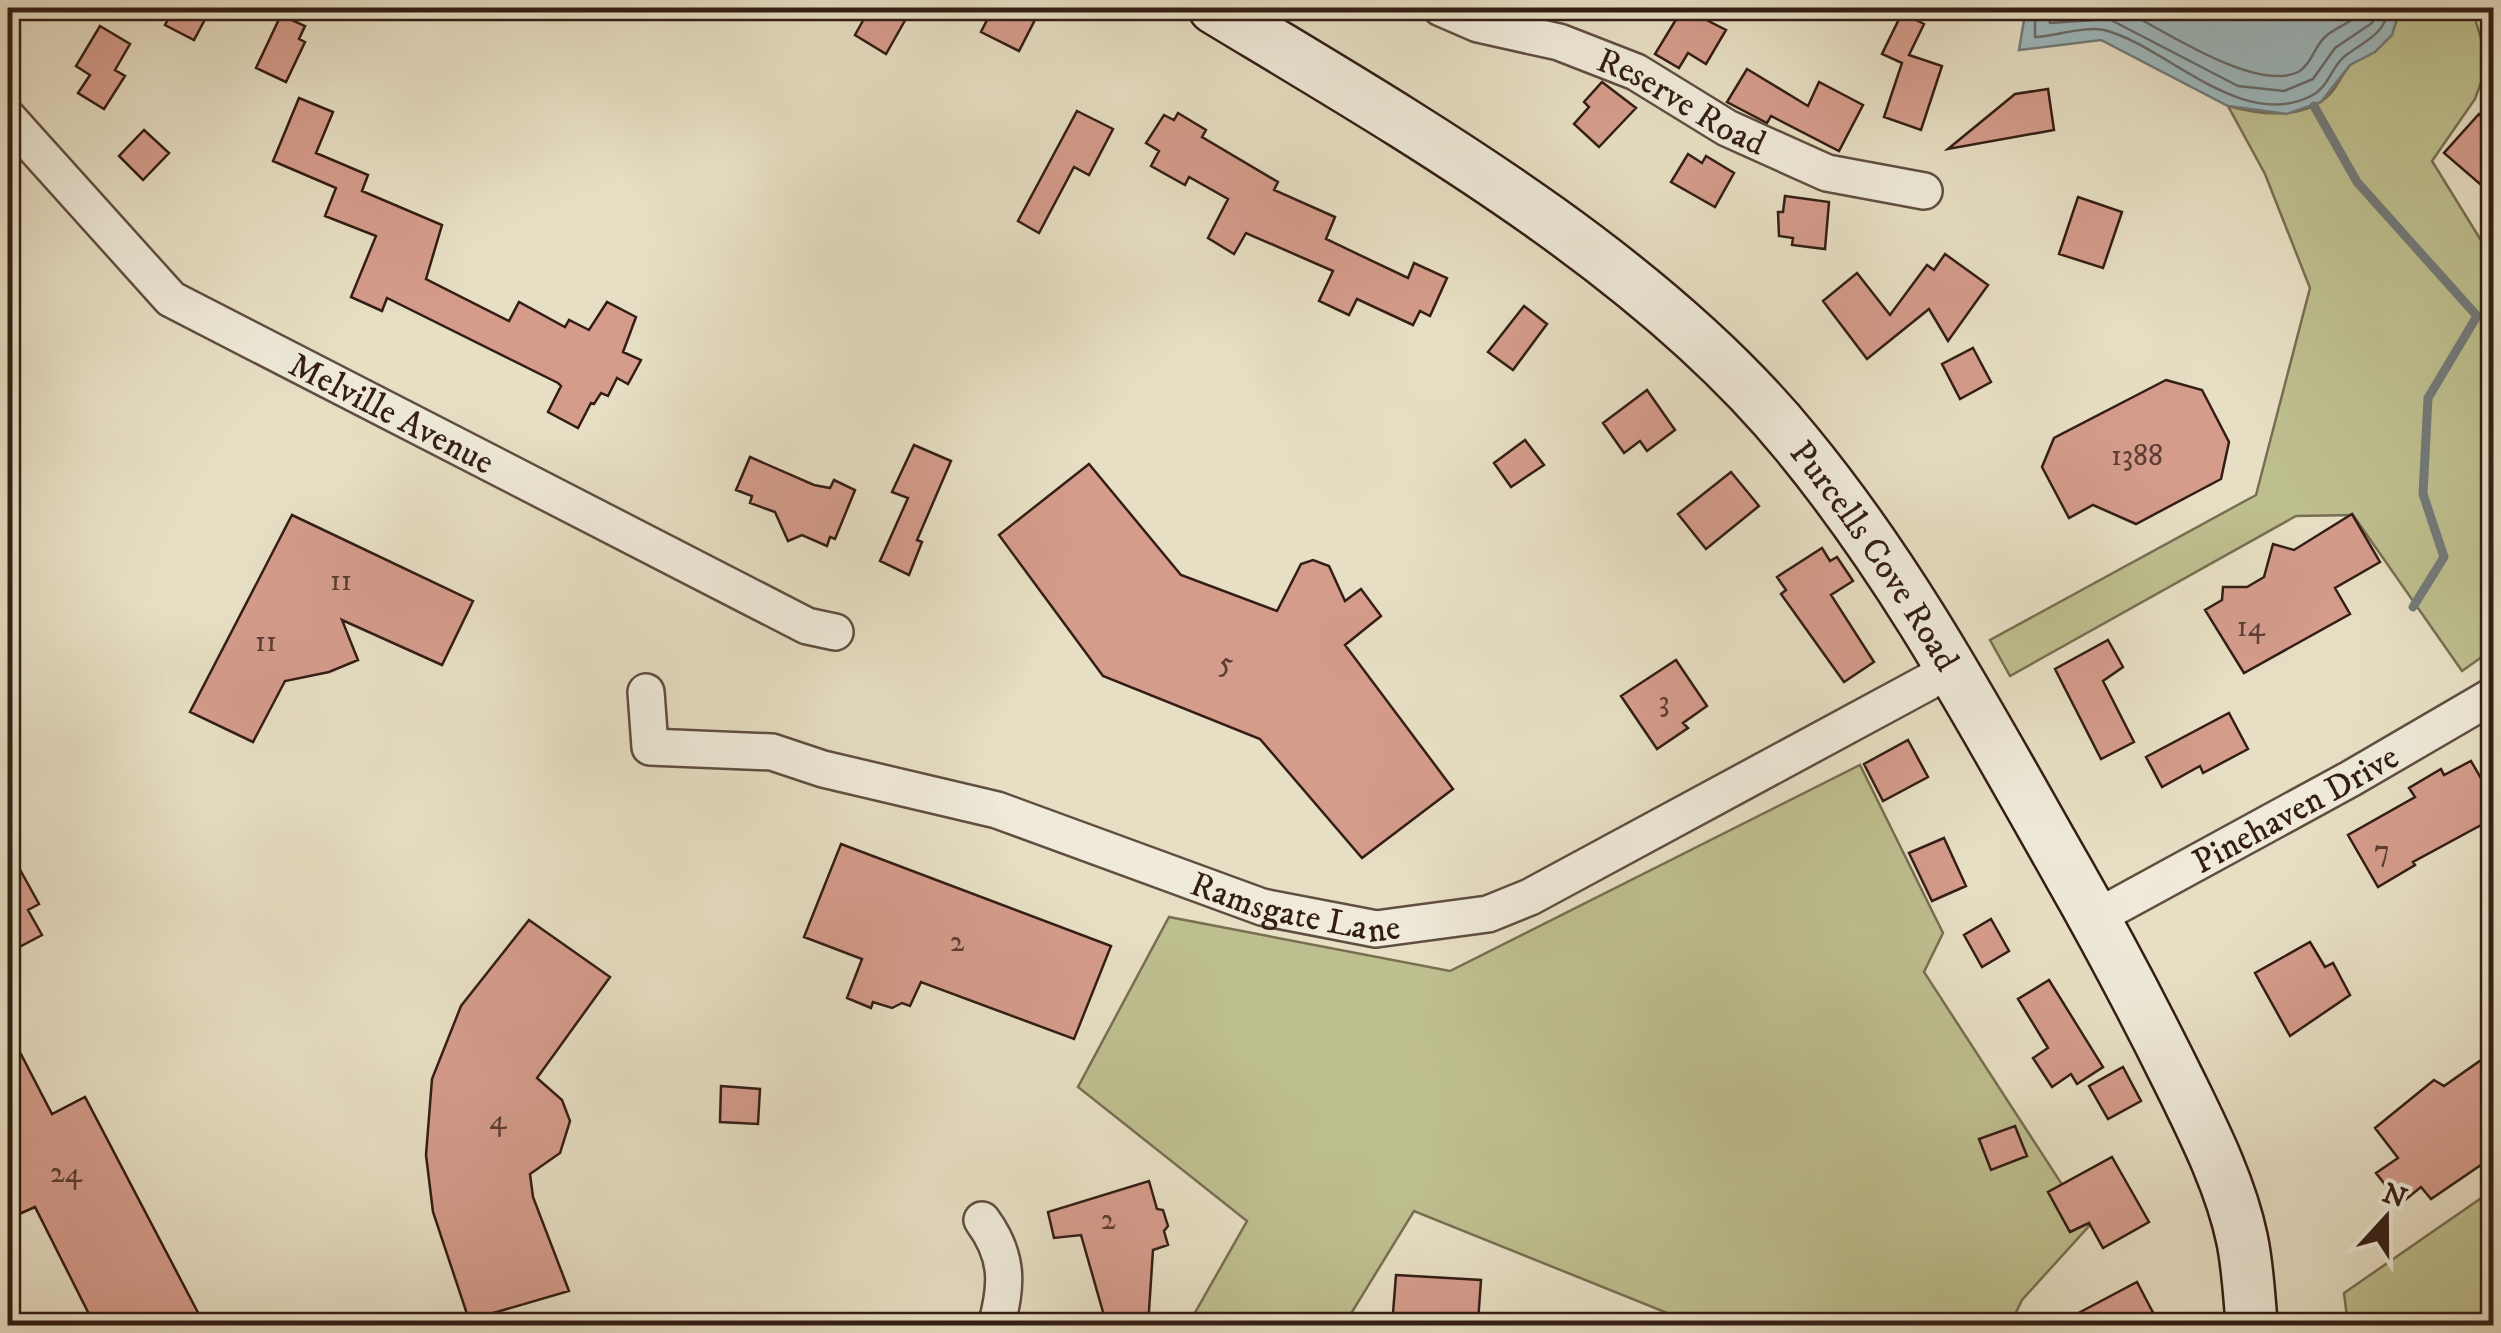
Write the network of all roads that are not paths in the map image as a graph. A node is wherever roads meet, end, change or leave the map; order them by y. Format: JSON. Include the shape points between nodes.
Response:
{"nodes":[{"id":1,"x":1214,"y":8,"type":"edge"},
{"id":2,"x":1441,"y":8,"type":"edge"},
{"id":3,"x":8,"y":118,"type":"edge"},
{"id":4,"x":1924,"y":191,"type":"dead end"},
{"id":5,"x":835,"y":632,"type":"dead end"},
{"id":6,"x":1952,"y":665,"type":"junction"},
{"id":7,"x":646,"y":692,"type":"dead end"},
{"id":8,"x":2494,"y":695,"type":"edge"},
{"id":9,"x":2094,"y":918,"type":"junction"},
{"id":10,"x":982,"y":1220,"type":"dead end"},
{"id":11,"x":996,"y":1326,"type":"edge"},
{"id":12,"x":2252,"y":1326,"type":"edge"}],
"edges":[{"from":1,"to":6,"type":"main road","name":"Purcells Cove Road","via":[[1390,113],[1698,338],[1807,456],[1876,546]]},
{"from":2,"to":4,"type":"street","name":"Reserve Road","via":[[1636,72],[1727,128],[1827,172]]},
{"from":3,"to":5,"type":"street","name":"Melville Avenue","via":[[171,299],[806,626]]},
{"from":6,"to":7,"type":"street","name":"Ramsgate Lane","via":[[1530,898],[1488,914],[1376,928],[1262,907],[997,810],[772,752],[650,747]]},
{"from":6,"to":9,"type":"main road","name":"Purcells Cove Road"},
{"from":8,"to":9,"type":"street","name":"Pinehaven Drive"},
{"from":9,"to":12,"type":"main road","name":"Purcells Cove Road","via":[[2222,1176],[2242,1238]]},
{"from":10,"to":11,"type":"street","via":[[1004,1262]]}]}
